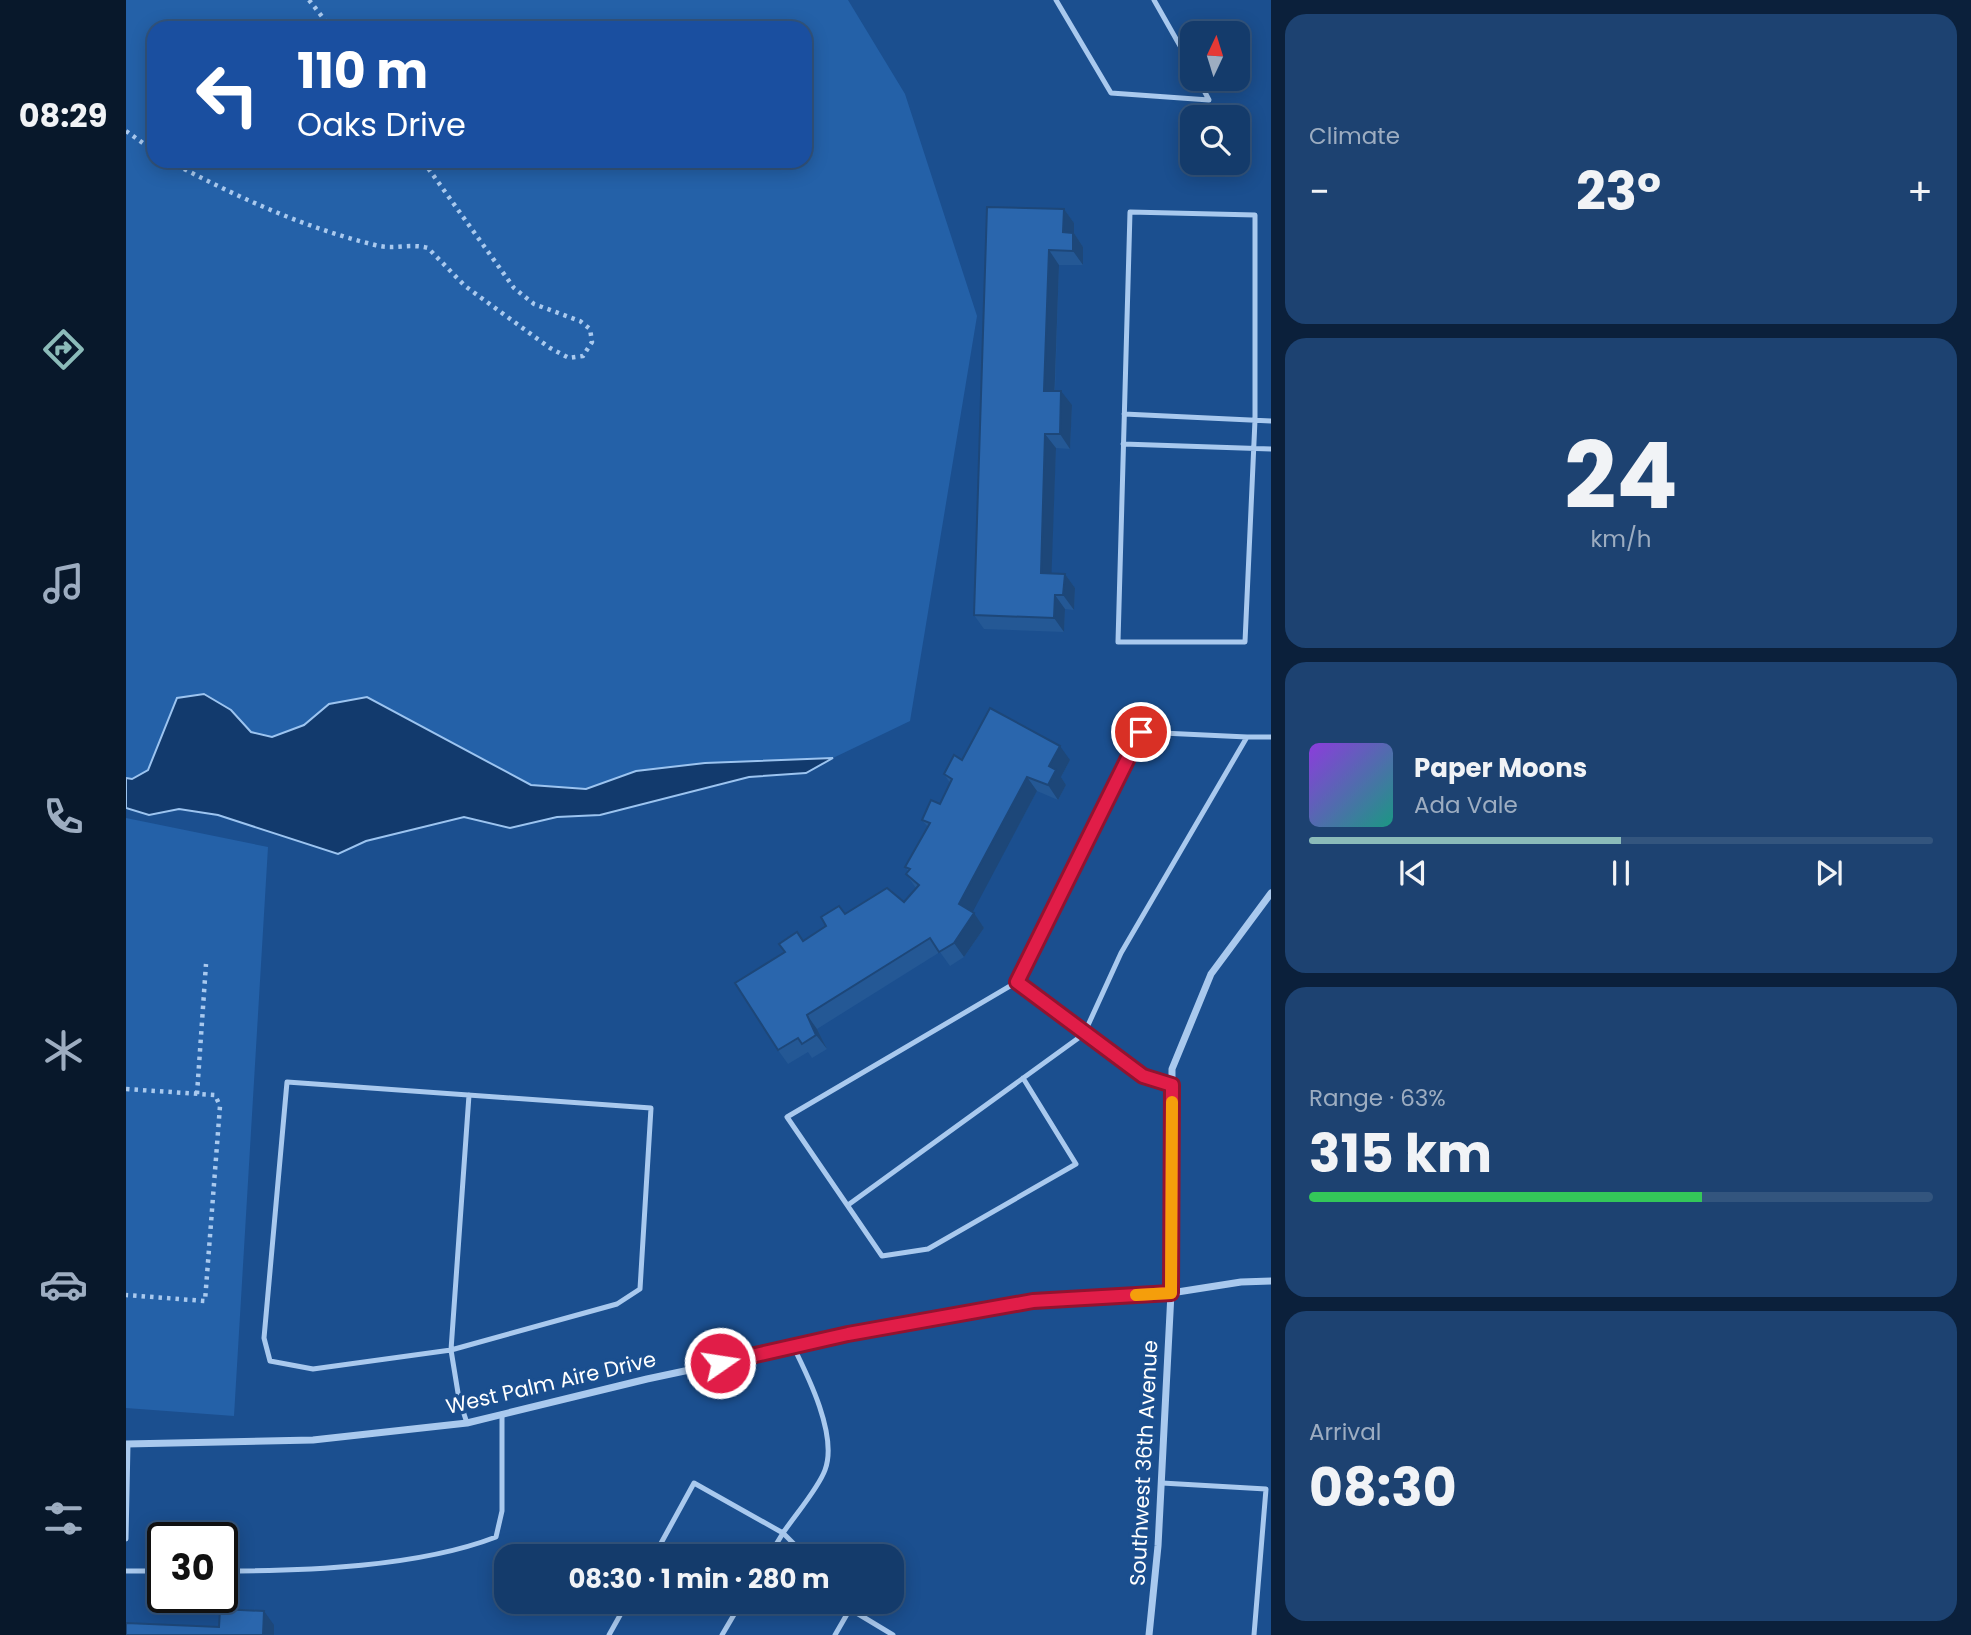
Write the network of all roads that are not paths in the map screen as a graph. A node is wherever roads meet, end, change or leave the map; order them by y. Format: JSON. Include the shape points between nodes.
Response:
{"nodes":[{"id":1,"x":1056,"y":0,"type":"edge"},
{"id":2,"x":1154,"y":0,"type":"edge"},
{"id":3,"x":1180,"y":45,"type":"edge"},
{"id":4,"x":1204,"y":91,"type":"edge"},
{"id":5,"x":1124,"y":414,"type":"junction"},
{"id":6,"x":1255,"y":421,"type":"junction"},
{"id":7,"x":1271,"y":421,"type":"edge"},
{"id":8,"x":1123,"y":444,"type":"junction"},
{"id":9,"x":1254,"y":448,"type":"junction"},
{"id":10,"x":1271,"y":449,"type":"edge"},
{"id":11,"x":1247,"y":737,"type":"junction"},
{"id":12,"x":1271,"y":737,"type":"edge"},
{"id":13,"x":1271,"y":893,"type":"edge"},
{"id":14,"x":1017,"y":982,"type":"junction"},
{"id":15,"x":1084,"y":1034,"type":"junction"},
{"id":16,"x":1023,"y":1078,"type":"junction"},
{"id":17,"x":1172,"y":1085,"type":"junction"},
{"id":18,"x":469,"y":1095,"type":"junction"},
{"id":19,"x":848,"y":1205,"type":"junction"},
{"id":20,"x":1271,"y":1282,"type":"edge"},
{"id":21,"x":1171,"y":1293,"type":"junction"},
{"id":22,"x":793,"y":1346,"type":"junction"},
{"id":23,"x":451,"y":1350,"type":"junction"},
{"id":24,"x":502,"y":1414,"type":"junction"},
{"id":25,"x":467,"y":1423,"type":"junction"},
{"id":26,"x":127,"y":1444,"type":"edge"},
{"id":27,"x":1161,"y":1483,"type":"junction"},
{"id":28,"x":1269,"y":1489,"type":"edge"},
{"id":29,"x":783,"y":1533,"type":"junction"},
{"id":30,"x":126,"y":1539,"type":"edge"},
{"id":31,"x":661,"y":1544,"type":"edge"},
{"id":32,"x":776,"y":1544,"type":"edge"},
{"id":33,"x":794,"y":1544,"type":"edge"},
{"id":34,"x":126,"y":1571,"type":"edge"},
{"id":35,"x":147,"y":1571,"type":"edge"},
{"id":36,"x":238,"y":1571,"type":"edge"},
{"id":37,"x":621,"y":1614,"type":"edge"},
{"id":38,"x":734,"y":1614,"type":"edge"},
{"id":39,"x":847,"y":1614,"type":"edge"},
{"id":40,"x":858,"y":1614,"type":"edge"},
{"id":41,"x":609,"y":1635,"type":"edge"},
{"id":42,"x":722,"y":1635,"type":"edge"},
{"id":43,"x":835,"y":1635,"type":"edge"},
{"id":44,"x":893,"y":1635,"type":"edge"},
{"id":45,"x":1150,"y":1635,"type":"edge"},
{"id":46,"x":1255,"y":1635,"type":"edge"}],
"edges":[{"from":1,"to":4,"type":"lane","via":[[1111,93],[1209,100]]},
{"from":2,"to":3,"type":"lane"},
{"from":5,"to":6,"type":"lane"},
{"from":5,"to":6,"type":"lane","via":[[1130,212],[1255,215]]},
{"from":5,"to":8,"type":"lane"},
{"from":6,"to":7,"type":"lane"},
{"from":6,"to":9,"type":"lane"},
{"from":8,"to":9,"type":"lane"},
{"from":8,"to":9,"type":"lane","via":[[1118,642],[1245,642]]},
{"from":9,"to":10,"type":"lane"},
{"from":11,"to":12,"type":"lane"},
{"from":11,"to":14,"type":"lane","via":[[1141,732]]},
{"from":11,"to":15,"type":"lane","via":[[1121,953]]},
{"from":13,"to":17,"type":"street","name":"Southwest 36th Avenue","via":[[1211,974],[1172,1069]]},
{"from":14,"to":15,"type":"lane"},
{"from":14,"to":19,"type":"lane","via":[[787,1116]]},
{"from":15,"to":16,"type":"lane"},
{"from":15,"to":17,"type":"lane","via":[[1143,1076]]},
{"from":16,"to":19,"type":"lane"},
{"from":16,"to":19,"type":"lane","via":[[1076,1164],[928,1250],[882,1256]]},
{"from":17,"to":21,"type":"street","name":"Southwest 36th Avenue"},
{"from":18,"to":23,"type":"lane"},
{"from":18,"to":23,"type":"lane","via":[[651,1108],[640,1289],[617,1304]]},
{"from":18,"to":23,"type":"lane","via":[[286,1082],[264,1338],[270,1360],[313,1369]]},
{"from":20,"to":21,"type":"street","name":"West Palm Aire Drive"},
{"from":21,"to":22,"type":"street","name":"West Palm Aire Drive","via":[[1033,1301]]},
{"from":21,"to":27,"type":"street","name":"Southwest 36th Avenue"},
{"from":22,"to":24,"type":"street","name":"West Palm Aire Drive"},
{"from":22,"to":29,"type":"lane","via":[[814,1388],[826,1431],[826,1469]]},
{"from":23,"to":25,"type":"lane"},
{"from":24,"to":25,"type":"street","name":"West Palm Aire Drive"},
{"from":24,"to":36,"type":"lane","via":[[502,1511],[496,1537],[457,1552],[290,1571]]},
{"from":25,"to":26,"type":"street","name":"West Palm Aire Drive","via":[[313,1440]]},
{"from":26,"to":30,"type":"lane"},
{"from":27,"to":28,"type":"lane"},
{"from":27,"to":45,"type":"street","name":"Southwest 36th Avenue"},
{"from":28,"to":46,"type":"lane"},
{"from":29,"to":31,"type":"lane","via":[[694,1483]]},
{"from":29,"to":32,"type":"lane"},
{"from":29,"to":33,"type":"lane"},
{"from":34,"to":35,"type":"lane"},
{"from":37,"to":41,"type":"lane"},
{"from":38,"to":42,"type":"lane"},
{"from":39,"to":43,"type":"lane"},
{"from":40,"to":44,"type":"lane"}]}
